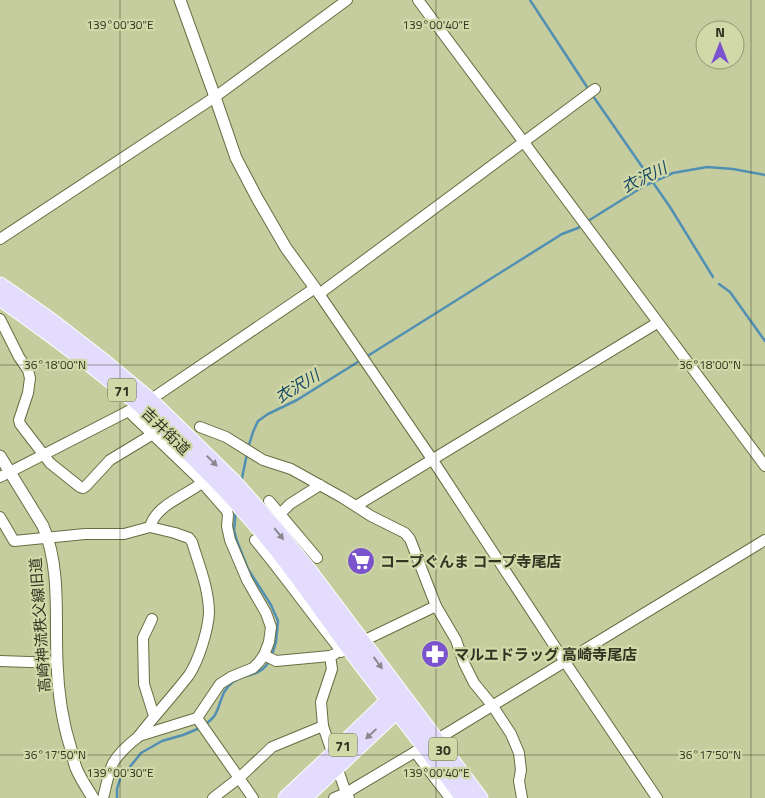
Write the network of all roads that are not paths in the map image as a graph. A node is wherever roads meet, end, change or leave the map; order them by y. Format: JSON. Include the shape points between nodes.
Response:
{"nodes":[{"id":1,"x":180,"y":0,"type":"edge"},
{"id":2,"x":347,"y":0,"type":"edge"},
{"id":3,"x":418,"y":0,"type":"edge"},
{"id":4,"x":596,"y":89,"type":"dead end"},
{"id":5,"x":215,"y":97,"type":"junction"},
{"id":6,"x":524,"y":142,"type":"junction"},
{"id":7,"x":0,"y":240,"type":"edge"},
{"id":8,"x":0,"y":284,"type":"edge"},
{"id":9,"x":317,"y":291,"type":"junction"},
{"id":10,"x":0,"y":298,"type":"edge"},
{"id":11,"x":0,"y":320,"type":"edge"},
{"id":12,"x":657,"y":323,"type":"junction"},
{"id":13,"x":139,"y":405,"type":"junction"},
{"id":14,"x":200,"y":427,"type":"dead end"},
{"id":15,"x":153,"y":434,"type":"junction"},
{"id":16,"x":43,"y":454,"type":"junction"},
{"id":17,"x":0,"y":456,"type":"edge"},
{"id":18,"x":432,"y":459,"type":"junction"},
{"id":19,"x":765,"y":466,"type":"edge"},
{"id":20,"x":5,"y":474,"type":"edge"},
{"id":21,"x":203,"y":482,"type":"junction"},
{"id":22,"x":320,"y":485,"type":"junction"},
{"id":23,"x":270,"y":501,"type":"dead end"},
{"id":24,"x":356,"y":506,"type":"junction"},
{"id":25,"x":281,"y":513,"type":"junction"},
{"id":26,"x":0,"y":517,"type":"edge"},
{"id":27,"x":150,"y":527,"type":"junction"},
{"id":28,"x":48,"y":538,"type":"junction"},
{"id":29,"x":255,"y":540,"type":"dead end"},
{"id":30,"x":765,"y":540,"type":"edge"},
{"id":31,"x":318,"y":558,"type":"dead end"},
{"id":32,"x":436,"y":606,"type":"junction"},
{"id":33,"x":152,"y":619,"type":"dead end"},
{"id":34,"x":351,"y":647,"type":"junction"},
{"id":35,"x":264,"y":655,"type":"junction"},
{"id":36,"x":330,"y":656,"type":"junction"},
{"id":37,"x":0,"y":661,"type":"edge"},
{"id":38,"x":565,"y":662,"type":"junction"},
{"id":39,"x":57,"y":663,"type":"junction"},
{"id":40,"x":397,"y":700,"type":"junction"},
{"id":41,"x":492,"y":705,"type":"junction"},
{"id":42,"x":154,"y":716,"type":"junction"},
{"id":43,"x":197,"y":718,"type":"junction"},
{"id":44,"x":323,"y":726,"type":"junction"},
{"id":45,"x":138,"y":737,"type":"junction"},
{"id":46,"x":425,"y":746,"type":"junction"},
{"id":47,"x":334,"y":761,"type":"junction"},
{"id":48,"x":239,"y":778,"type":"junction"},
{"id":49,"x":347,"y":796,"type":"edge"},
{"id":50,"x":93,"y":798,"type":"edge"},
{"id":51,"x":103,"y":798,"type":"edge"},
{"id":52,"x":214,"y":798,"type":"edge"},
{"id":53,"x":253,"y":798,"type":"edge"},
{"id":54,"x":286,"y":798,"type":"edge"},
{"id":55,"x":304,"y":798,"type":"edge"},
{"id":56,"x":334,"y":798,"type":"edge"},
{"id":57,"x":450,"y":798,"type":"edge"},
{"id":58,"x":463,"y":798,"type":"edge"},
{"id":59,"x":480,"y":798,"type":"edge"},
{"id":60,"x":522,"y":798,"type":"edge"},
{"id":61,"x":657,"y":798,"type":"edge"}],
"edges":[{"from":1,"to":5,"type":"street"},
{"from":2,"to":5,"type":"street"},
{"from":3,"to":6,"type":"street"},
{"from":4,"to":6,"type":"street"},
{"from":5,"to":7,"type":"street"},
{"from":5,"to":9,"type":"street","via":[[236,158],[257,198],[286,248]]},
{"from":6,"to":9,"type":"street"},
{"from":6,"to":12,"type":"street"},
{"from":8,"to":13,"type":"main road","name":"吉井街道","number":"71","via":[[88,349]]},
{"from":9,"to":13,"type":"street"},
{"from":9,"to":18,"type":"street"},
{"from":10,"to":13,"type":"main road","name":"吉井街道","number":"71","via":[[97,369]]},
{"from":11,"to":16,"type":"street","via":[[30,378],[20,424]]},
{"from":12,"to":18,"type":"street"},
{"from":12,"to":19,"type":"street"},
{"from":13,"to":15,"type":"street"},
{"from":13,"to":16,"type":"street"},
{"from":13,"to":34,"type":"main road","name":"吉井街道","number":"71","via":[[248,516]]},
{"from":13,"to":34,"type":"main road","name":"吉井街道","number":"71","one_way":true,"via":[[232,480],[274,527],[304,564]]},
{"from":14,"to":22,"type":"street","via":[[226,437],[263,460],[291,468]]},
{"from":15,"to":16,"type":"street","via":[[110,460],[83,488]]},
{"from":15,"to":21,"type":"street"},
{"from":16,"to":20,"type":"street"},
{"from":17,"to":20,"type":"street","name":"高崎神流秩父線旧道"},
{"from":18,"to":24,"type":"street"},
{"from":18,"to":38,"type":"street"},
{"from":20,"to":28,"type":"street","name":"高崎神流秩父線旧道","via":[[43,526]]},
{"from":21,"to":27,"type":"street","via":[[165,506]]},
{"from":21,"to":35,"type":"street","via":[[227,511],[230,540],[271,627]]},
{"from":22,"to":24,"type":"street"},
{"from":22,"to":25,"type":"street"},
{"from":23,"to":25,"type":"street"},
{"from":24,"to":32,"type":"street","via":[[410,539]]},
{"from":25,"to":31,"type":"street"},
{"from":26,"to":28,"type":"street","via":[[14,541]]},
{"from":27,"to":28,"type":"street","via":[[124,534]]},
{"from":27,"to":42,"type":"street","via":[[182,535],[192,542],[207,593],[209,614],[205,635],[190,673]]},
{"from":28,"to":39,"type":"street","name":"高崎神流秩父線旧道","via":[[54,564]]},
{"from":29,"to":34,"type":"street","via":[[339,648]]},
{"from":30,"to":38,"type":"street"},
{"from":32,"to":34,"type":"street"},
{"from":32,"to":41,"type":"street","via":[[456,640],[474,683]]},
{"from":33,"to":42,"type":"street","via":[[143,638],[143,647],[144,684]]},
{"from":34,"to":36,"type":"street"},
{"from":34,"to":40,"type":"main road","number":"71"},
{"from":35,"to":36,"type":"street","via":[[276,660]]},
{"from":35,"to":43,"type":"street","via":[[254,668],[220,684]]},
{"from":36,"to":44,"type":"street","via":[[332,670],[321,702]]},
{"from":37,"to":39,"type":"street"},
{"from":38,"to":41,"type":"street"},
{"from":38,"to":61,"type":"street"},
{"from":39,"to":50,"type":"street","name":"高崎神流秩父線旧道","via":[[60,706],[67,736],[76,768]]},
{"from":40,"to":46,"type":"main road","number":"30"},
{"from":40,"to":47,"type":"main road","number":"71"},
{"from":41,"to":46,"type":"street"},
{"from":41,"to":60,"type":"street","via":[[519,753]]},
{"from":42,"to":45,"type":"street"},
{"from":43,"to":45,"type":"street"},
{"from":43,"to":48,"type":"street"},
{"from":44,"to":47,"type":"street"},
{"from":44,"to":48,"type":"street","via":[[272,747]]},
{"from":45,"to":51,"type":"street","via":[[113,763]]},
{"from":46,"to":49,"type":"street"},
{"from":46,"to":57,"type":"street"},
{"from":46,"to":58,"type":"main road","number":"30"},
{"from":46,"to":59,"type":"main road","number":"30"},
{"from":47,"to":49,"type":"street"},
{"from":47,"to":54,"type":"main road","number":"71"},
{"from":47,"to":55,"type":"main road","number":"71"},
{"from":48,"to":52,"type":"street"},
{"from":48,"to":53,"type":"street"},
{"from":49,"to":56,"type":"street"}]}
